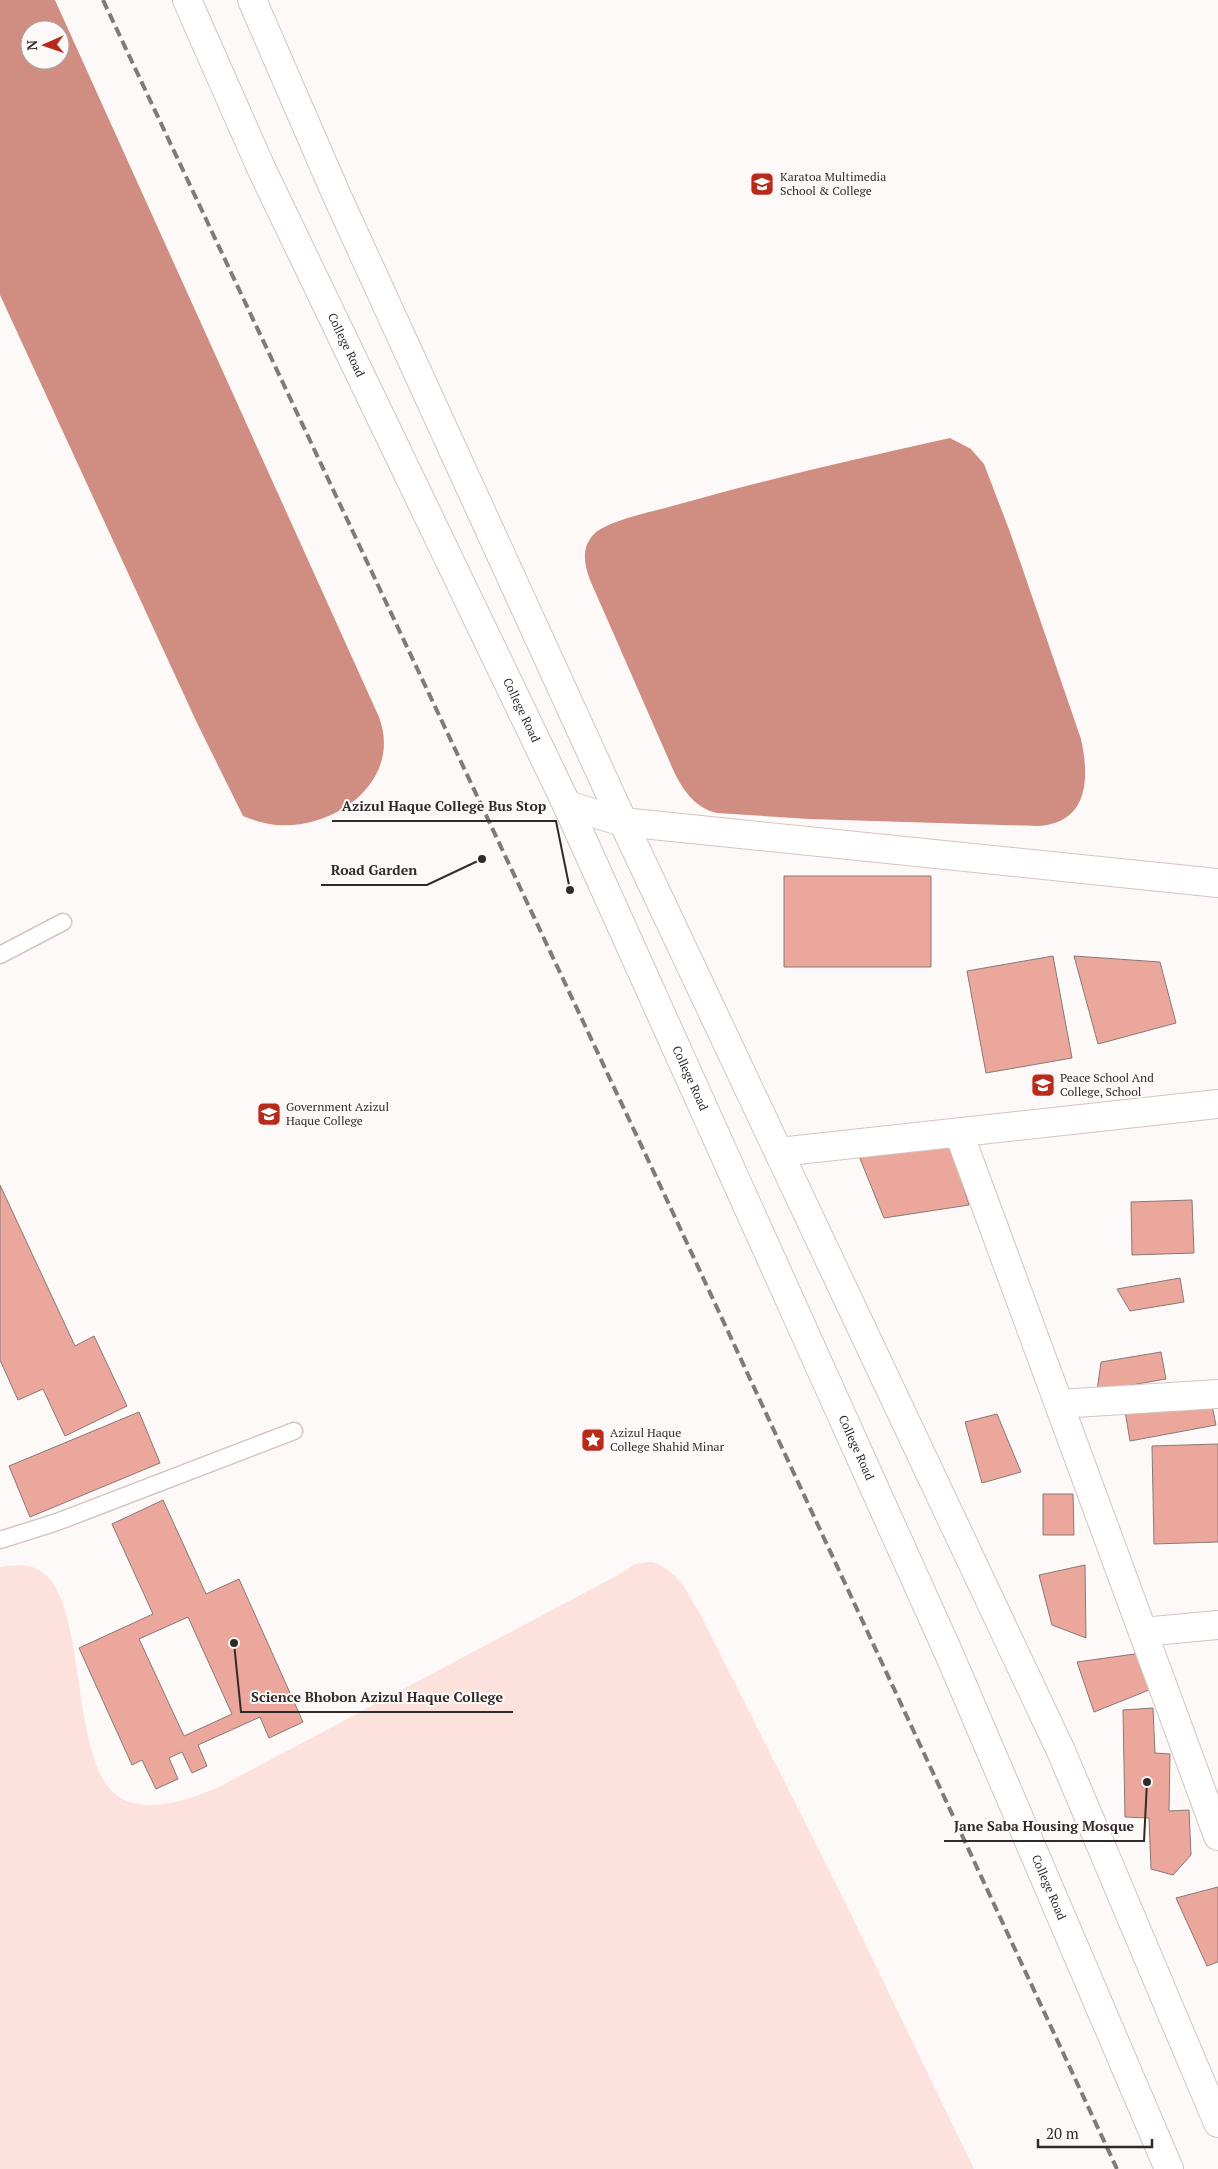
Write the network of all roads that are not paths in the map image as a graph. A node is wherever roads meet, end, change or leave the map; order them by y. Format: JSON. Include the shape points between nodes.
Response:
{"nodes":[{"id":1,"x":187,"y":0,"type":"edge"},
{"id":2,"x":252,"y":0,"type":"edge"},
{"id":3,"x":567,"y":805,"type":"junction"},
{"id":4,"x":623,"y":822,"type":"junction"},
{"id":5,"x":1218,"y":883,"type":"edge"},
{"id":6,"x":63,"y":922,"type":"dead end"},
{"id":7,"x":0,"y":955,"type":"edge"},
{"id":8,"x":1218,"y":1104,"type":"edge"},
{"id":9,"x":959,"y":1133,"type":"junction"},
{"id":10,"x":779,"y":1152,"type":"junction"},
{"id":11,"x":1218,"y":1394,"type":"edge"},
{"id":12,"x":1059,"y":1404,"type":"junction"},
{"id":13,"x":294,"y":1431,"type":"dead end"},
{"id":14,"x":0,"y":1540,"type":"edge"},
{"id":15,"x":1218,"y":1625,"type":"edge"},
{"id":16,"x":1143,"y":1632,"type":"junction"},
{"id":17,"x":1218,"y":1836,"type":"edge"},
{"id":18,"x":1218,"y":2123,"type":"edge"},
{"id":19,"x":1168,"y":2169,"type":"edge"}],
"edges":[{"from":1,"to":3,"type":"main road","name":"College Road","via":[[262,170]]},
{"from":2,"to":4,"type":"main road","via":[[337,196]]},
{"from":3,"to":4,"type":"main road"},
{"from":3,"to":19,"type":"main road","name":"College Road","via":[[950,1656]]},
{"from":4,"to":5,"type":"main road"},
{"from":4,"to":10,"type":"main road"},
{"from":6,"to":7,"type":"lane"},
{"from":8,"to":9,"type":"main road"},
{"from":9,"to":10,"type":"main road"},
{"from":9,"to":12,"type":"main road"},
{"from":10,"to":18,"type":"main road","via":[[1061,1751]]},
{"from":11,"to":12,"type":"main road"},
{"from":12,"to":16,"type":"main road"},
{"from":13,"to":14,"type":"lane","via":[[57,1522]]},
{"from":15,"to":16,"type":"main road"},
{"from":16,"to":17,"type":"main road"}]}
